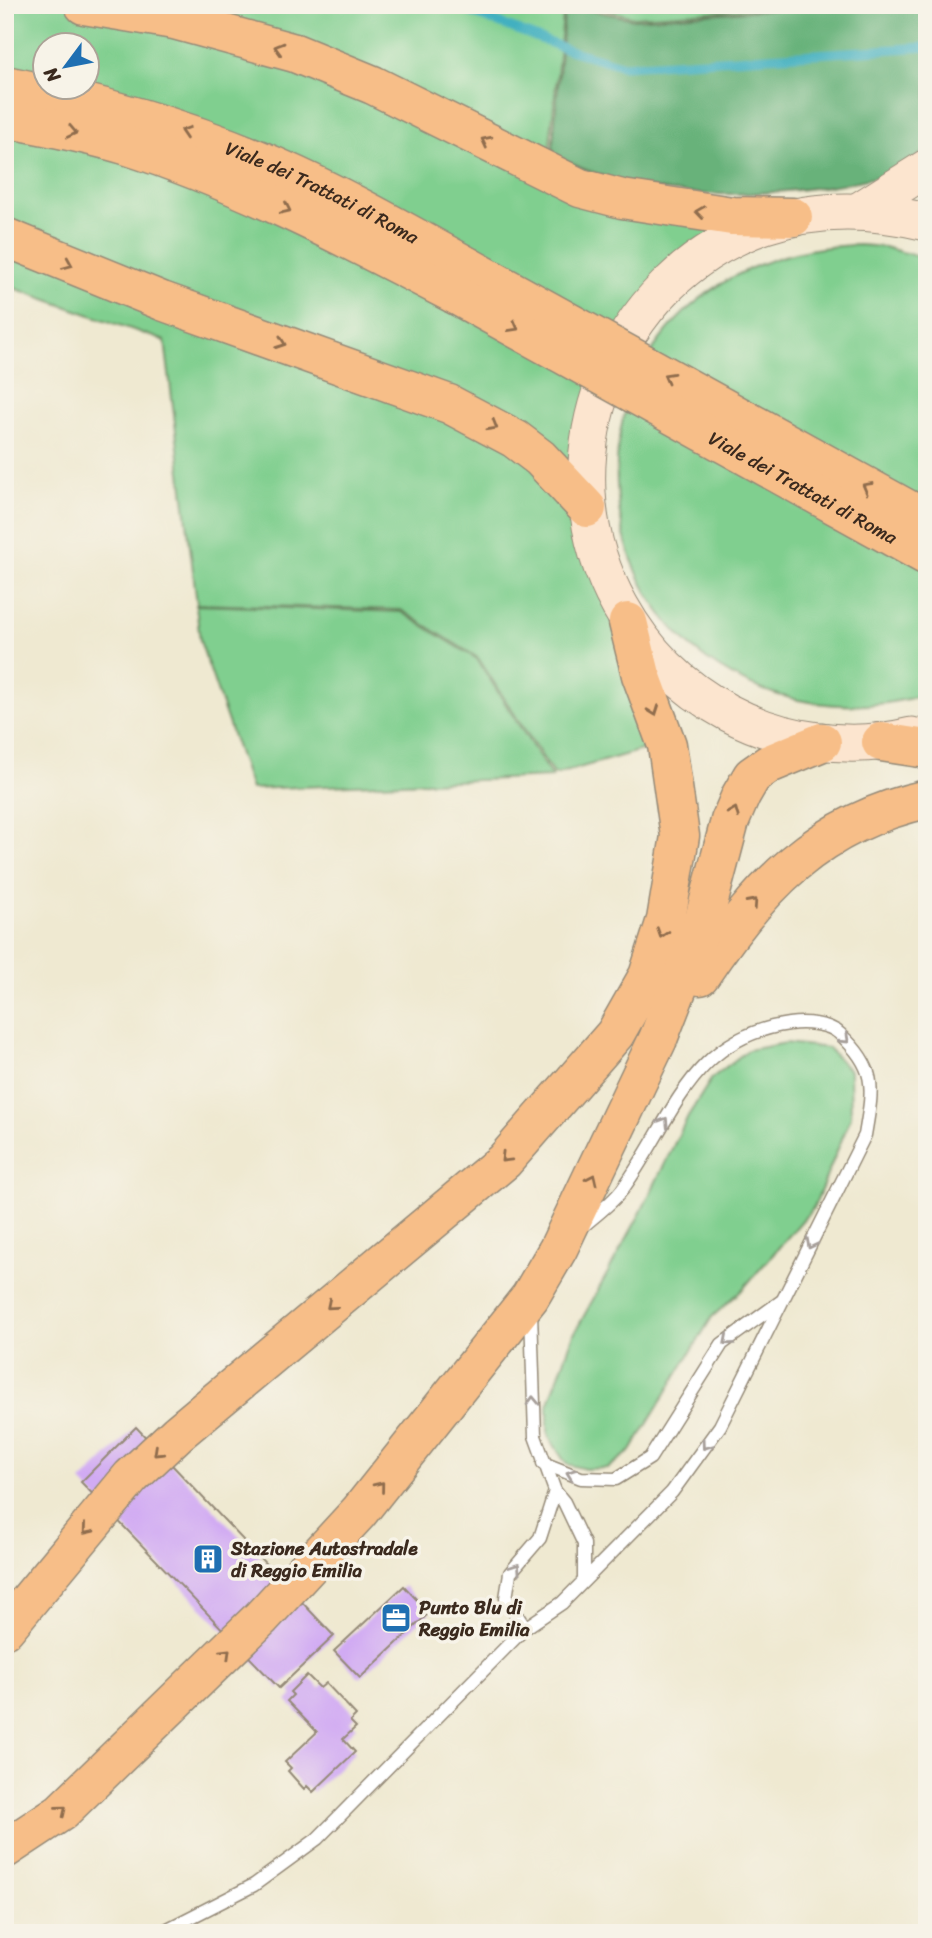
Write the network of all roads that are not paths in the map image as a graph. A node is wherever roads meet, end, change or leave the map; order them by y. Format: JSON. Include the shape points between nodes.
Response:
{"nodes":[{"id":1,"x":84,"y":5,"type":"edge"},
{"id":2,"x":5,"y":85,"type":"edge"},
{"id":3,"x":5,"y":118,"type":"edge"},
{"id":4,"x":927,"y":168,"type":"edge"},
{"id":5,"x":859,"y":211,"type":"junction"},
{"id":6,"x":793,"y":217,"type":"junction"},
{"id":7,"x":927,"y":222,"type":"edge"},
{"id":8,"x":5,"y":237,"type":"edge"},
{"id":9,"x":461,"y":280,"type":"junction"},
{"id":10,"x":587,"y":508,"type":"junction"},
{"id":11,"x":927,"y":520,"type":"edge"},
{"id":12,"x":927,"y":556,"type":"edge"},
{"id":13,"x":628,"y":622,"type":"junction"},
{"id":14,"x":927,"y":732,"type":"edge"},
{"id":15,"x":881,"y":741,"type":"junction"},
{"id":16,"x":822,"y":742,"type":"junction"},
{"id":17,"x":927,"y":749,"type":"edge"},
{"id":18,"x":927,"y":799,"type":"edge"},
{"id":19,"x":658,"y":1039,"type":"junction"},
{"id":20,"x":558,"y":1249,"type":"junction"},
{"id":21,"x":530,"y":1297,"type":"junction"},
{"id":22,"x":783,"y":1300,"type":"junction"},
{"id":23,"x":543,"y":1463,"type":"junction"},
{"id":24,"x":555,"y":1492,"type":"junction"},
{"id":25,"x":584,"y":1580,"type":"junction"},
{"id":26,"x":525,"y":1628,"type":"junction"},
{"id":27,"x":5,"y":1629,"type":"edge"},
{"id":28,"x":5,"y":1849,"type":"edge"},
{"id":29,"x":160,"y":1933,"type":"edge"}],
"edges":[{"from":6,"to":1,"type":"highway","one_way":true,"via":[[732,216],[580,188],[373,85],[295,53],[174,20]]},
{"from":9,"to":2,"type":"highway","name":"Viale dei Trattati di Roma","one_way":true,"via":[[369,212],[273,166],[118,110]]},
{"from":3,"to":9,"type":"highway","name":"Viale dei Trattati di Roma","one_way":true,"via":[[88,135],[190,167]]},
{"from":4,"to":5,"type":"street"},
{"from":5,"to":6,"type":"street"},
{"from":5,"to":7,"type":"street"},
{"from":6,"to":10,"type":"street","via":[[740,235],[704,256],[671,281],[634,323],[607,371],[594,411],[586,452]]},
{"from":8,"to":10,"type":"highway","one_way":true,"via":[[149,296],[461,409],[532,452]]},
{"from":11,"to":9,"type":"highway","name":"Viale dei Trattati di Roma","one_way":true,"bridge":true},
{"from":9,"to":12,"type":"highway","name":"Viale dei Trattati di Roma","one_way":true,"bridge":true},
{"from":10,"to":13,"type":"street","via":[[601,567]]},
{"from":13,"to":16,"type":"street","via":[[665,667],[712,703],[765,729]]},
{"from":13,"to":27,"type":"highway","one_way":true,"via":[[641,675],[667,745],[680,836],[666,920],[648,976],[615,1034],[504,1161],[178,1433],[131,1478]]},
{"from":14,"to":15,"type":"street"},
{"from":15,"to":16,"type":"street"},
{"from":15,"to":17,"type":"highway"},
{"from":19,"to":16,"type":"highway","one_way":true,"via":[[703,923],[741,794],[752,776],[769,764]]},
{"from":19,"to":18,"type":"highway","one_way":true,"via":[[733,926],[783,870],[839,830]]},
{"from":20,"to":19,"type":"highway","one_way":true},
{"from":20,"to":21,"type":"highway"},
{"from":20,"to":22,"type":"lane","one_way":true,"via":[[621,1192],[690,1080],[725,1046],[762,1028],[804,1022],[837,1031],[863,1056],[872,1093],[865,1135]]},
{"from":23,"to":21,"type":"lane","one_way":true,"via":[[535,1436]]},
{"from":28,"to":21,"type":"highway","one_way":true,"via":[[61,1812],[261,1618],[359,1512]]},
{"from":22,"to":23,"type":"lane","one_way":true,"via":[[722,1344],[650,1458],[616,1479],[581,1478]]},
{"from":22,"to":25,"type":"lane","one_way":true,"via":[[720,1426],[672,1492]]},
{"from":23,"to":24,"type":"lane"},
{"from":24,"to":25,"type":"lane","via":[[584,1544]]},
{"from":26,"to":24,"type":"lane","one_way":true,"via":[[506,1598],[510,1573],[540,1538]]},
{"from":25,"to":26,"type":"lane","via":[[562,1603]]},
{"from":26,"to":29,"type":"lane","via":[[317,1839],[254,1885]]}]}
